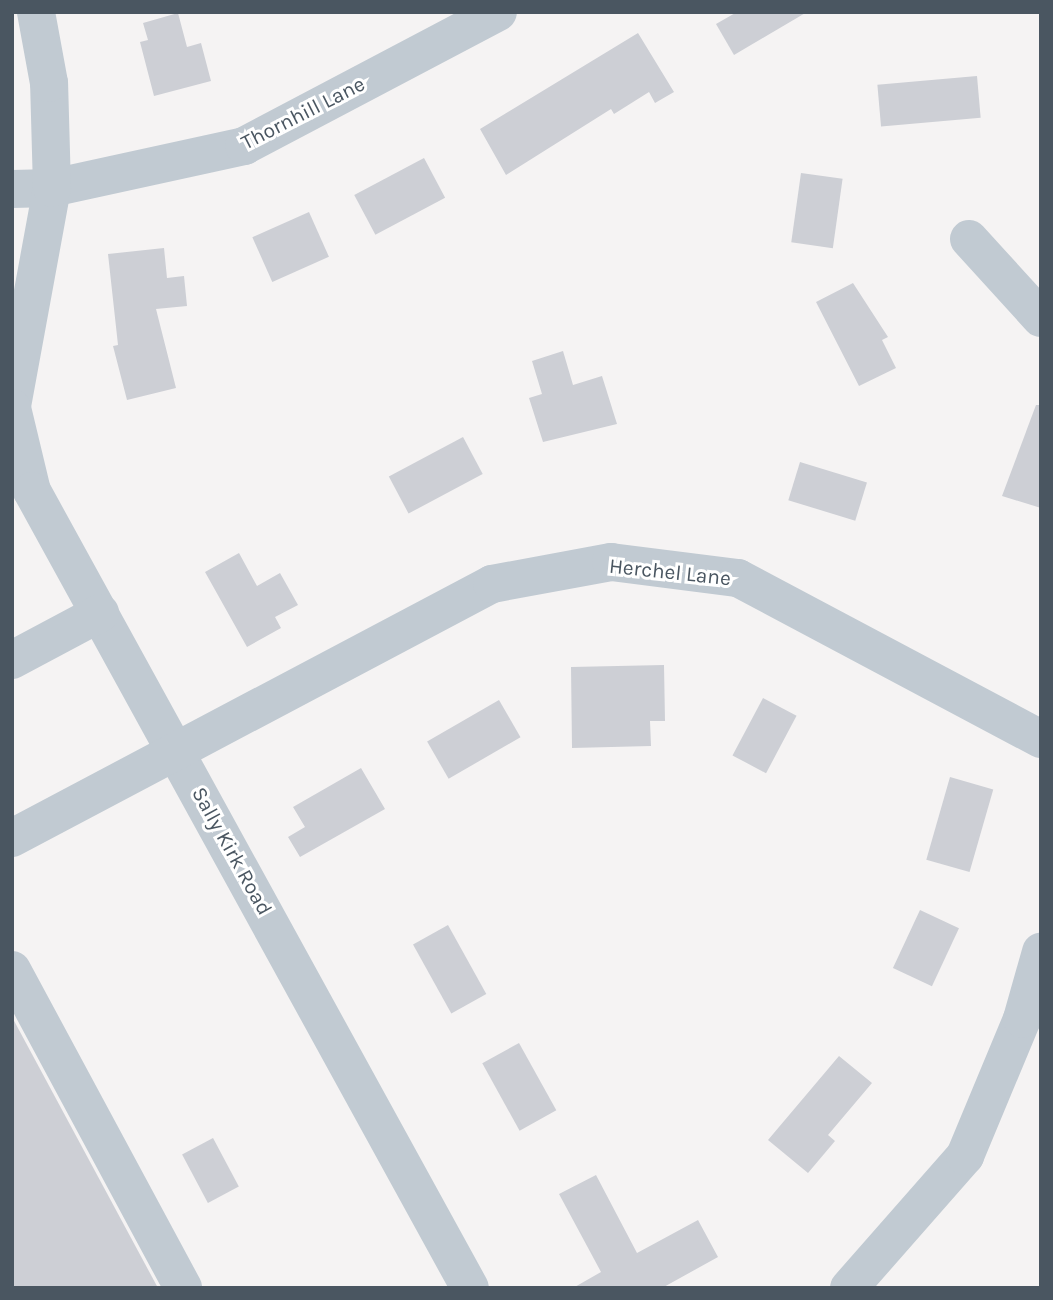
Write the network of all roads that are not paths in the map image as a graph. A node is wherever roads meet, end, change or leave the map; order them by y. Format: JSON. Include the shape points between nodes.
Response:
{"nodes":[{"id":1,"x":36,"y":12,"type":"edge"},
{"id":2,"x":498,"y":12,"type":"edge"},
{"id":3,"x":52,"y":188,"type":"junction"},
{"id":4,"x":12,"y":189,"type":"edge"},
{"id":5,"x":969,"y":239,"type":"dead end"},
{"id":6,"x":1041,"y":318,"type":"edge"},
{"id":7,"x":12,"y":407,"type":"edge"},
{"id":8,"x":100,"y":612,"type":"junction"},
{"id":9,"x":12,"y":660,"type":"edge"},
{"id":10,"x":1041,"y":739,"type":"edge"},
{"id":11,"x":178,"y":753,"type":"junction"},
{"id":12,"x":12,"y":838,"type":"edge"},
{"id":13,"x":1041,"y":952,"type":"edge"},
{"id":14,"x":12,"y":970,"type":"edge"},
{"id":15,"x":463,"y":1286,"type":"edge"},
{"id":16,"x":183,"y":1288,"type":"edge"},
{"id":17,"x":849,"y":1288,"type":"edge"}],
"edges":[{"from":1,"to":3,"type":"street","name":"Sally Kirk Road","via":[[49,83]]},
{"from":2,"to":3,"type":"street","name":"Thornhill Lane","via":[[244,146]]},
{"from":3,"to":4,"type":"street","name":"Thornhill Lane"},
{"from":3,"to":7,"type":"street","name":"Sally Kirk Road"},
{"from":5,"to":6,"type":"street"},
{"from":7,"to":8,"type":"street","name":"Sally Kirk Road","via":[[33,491]]},
{"from":8,"to":9,"type":"street"},
{"from":8,"to":11,"type":"street","name":"Sally Kirk Road"},
{"from":10,"to":11,"type":"street","name":"Herchel Lane","via":[[738,578],[611,562],[492,584]]},
{"from":11,"to":12,"type":"street","name":"Herchel Lane"},
{"from":11,"to":15,"type":"street","name":"Sally Kirk Road"},
{"from":13,"to":17,"type":"street","via":[[1023,1019],[965,1156]]},
{"from":14,"to":16,"type":"street"}]}
